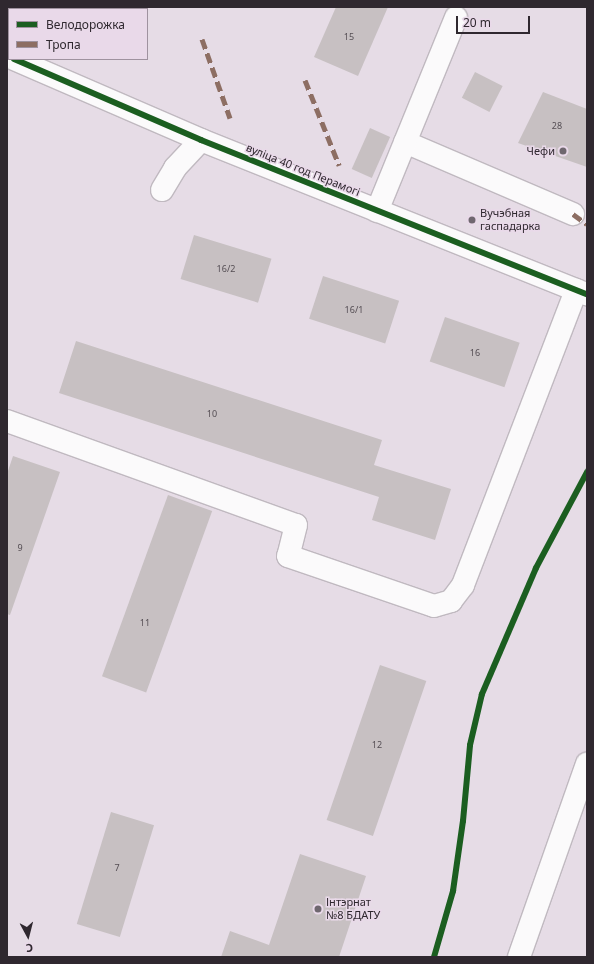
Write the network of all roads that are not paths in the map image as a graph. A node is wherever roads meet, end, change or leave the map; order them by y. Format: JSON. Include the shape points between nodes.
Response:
{"nodes":[{"id":1,"x":456,"y":17,"type":"dead end"},
{"id":2,"x":16,"y":60,"type":"edge"},
{"id":3,"x":201,"y":140,"type":"junction"},
{"id":4,"x":405,"y":142,"type":"junction"},
{"id":5,"x":162,"y":190,"type":"dead end"},
{"id":6,"x":378,"y":212,"type":"junction"},
{"id":7,"x":573,"y":214,"type":"dead end"},
{"id":8,"x":582,"y":292,"type":"edge"},
{"id":9,"x":7,"y":421,"type":"edge"},
{"id":10,"x":587,"y":764,"type":"edge"},
{"id":11,"x":519,"y":957,"type":"edge"}],
"edges":[{"from":1,"to":4,"type":"street"},
{"from":2,"to":3,"type":"street","name":"вуліца 40 год Перамогі"},
{"from":3,"to":5,"type":"street","via":[[175,168]]},
{"from":3,"to":6,"type":"street","name":"вуліца 40 год Перамогі"},
{"from":4,"to":6,"type":"street"},
{"from":4,"to":7,"type":"street"},
{"from":6,"to":8,"type":"street","name":"вуліца 40 год Перамогі"},
{"from":8,"to":9,"type":"street","via":[[463,585],[451,601],[434,606],[288,556],[296,525]]},
{"from":10,"to":11,"type":"street"}]}
